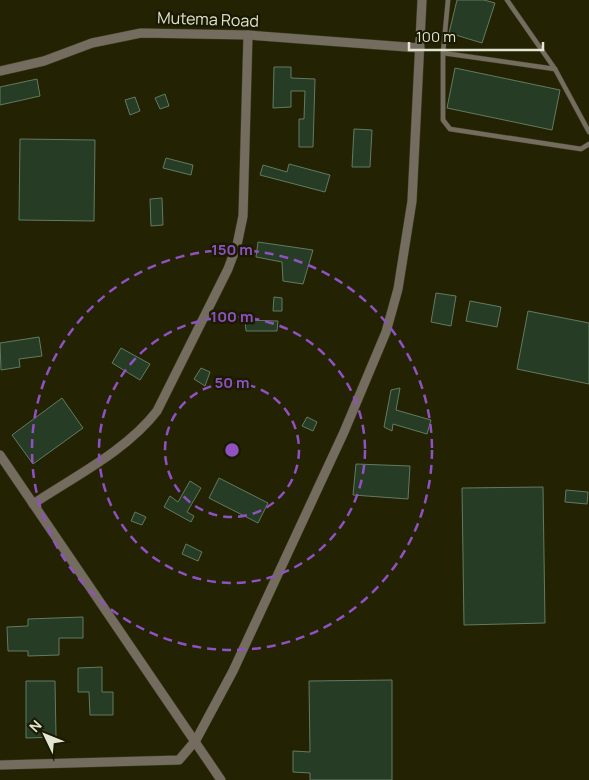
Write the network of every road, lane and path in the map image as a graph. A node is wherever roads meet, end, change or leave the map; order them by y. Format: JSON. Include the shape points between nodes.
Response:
{"nodes":[{"id":1,"x":422,"y":0,"type":"edge"},
{"id":2,"x":448,"y":0,"type":"edge"},
{"id":3,"x":507,"y":0,"type":"edge"},
{"id":4,"x":248,"y":35,"type":"junction"},
{"id":5,"x":420,"y":48,"type":"junction"},
{"id":6,"x":443,"y":53,"type":"junction"},
{"id":7,"x":556,"y":69,"type":"junction"},
{"id":8,"x":0,"y":71,"type":"edge"},
{"id":9,"x":589,"y":132,"type":"edge"},
{"id":10,"x":589,"y":144,"type":"edge"},
{"id":11,"x":0,"y":455,"type":"edge"},
{"id":12,"x":33,"y":504,"type":"junction"},
{"id":13,"x":196,"y":740,"type":"junction"},
{"id":14,"x":0,"y":765,"type":"edge"},
{"id":15,"x":221,"y":780,"type":"edge"}],
"edges":[{"from":1,"to":5,"type":"street"},
{"from":2,"to":6,"type":"lane"},
{"from":3,"to":7,"type":"lane"},
{"from":4,"to":5,"type":"street","name":"Mutema Road"},
{"from":4,"to":8,"type":"street","name":"Mutema Road","via":[[141,33],[92,43]]},
{"from":4,"to":12,"type":"street","via":[[244,208],[238,245],[228,269],[157,411],[145,427]]},
{"from":5,"to":13,"type":"street","via":[[412,200],[398,289],[386,332],[340,441],[233,671]]},
{"from":6,"to":7,"type":"lane"},
{"from":6,"to":10,"type":"lane","via":[[443,120],[450,129],[581,149]]},
{"from":7,"to":9,"type":"lane"},
{"from":11,"to":12,"type":"street"},
{"from":12,"to":13,"type":"street"},
{"from":13,"to":14,"type":"street","via":[[179,760]]},
{"from":13,"to":15,"type":"street"}]}
